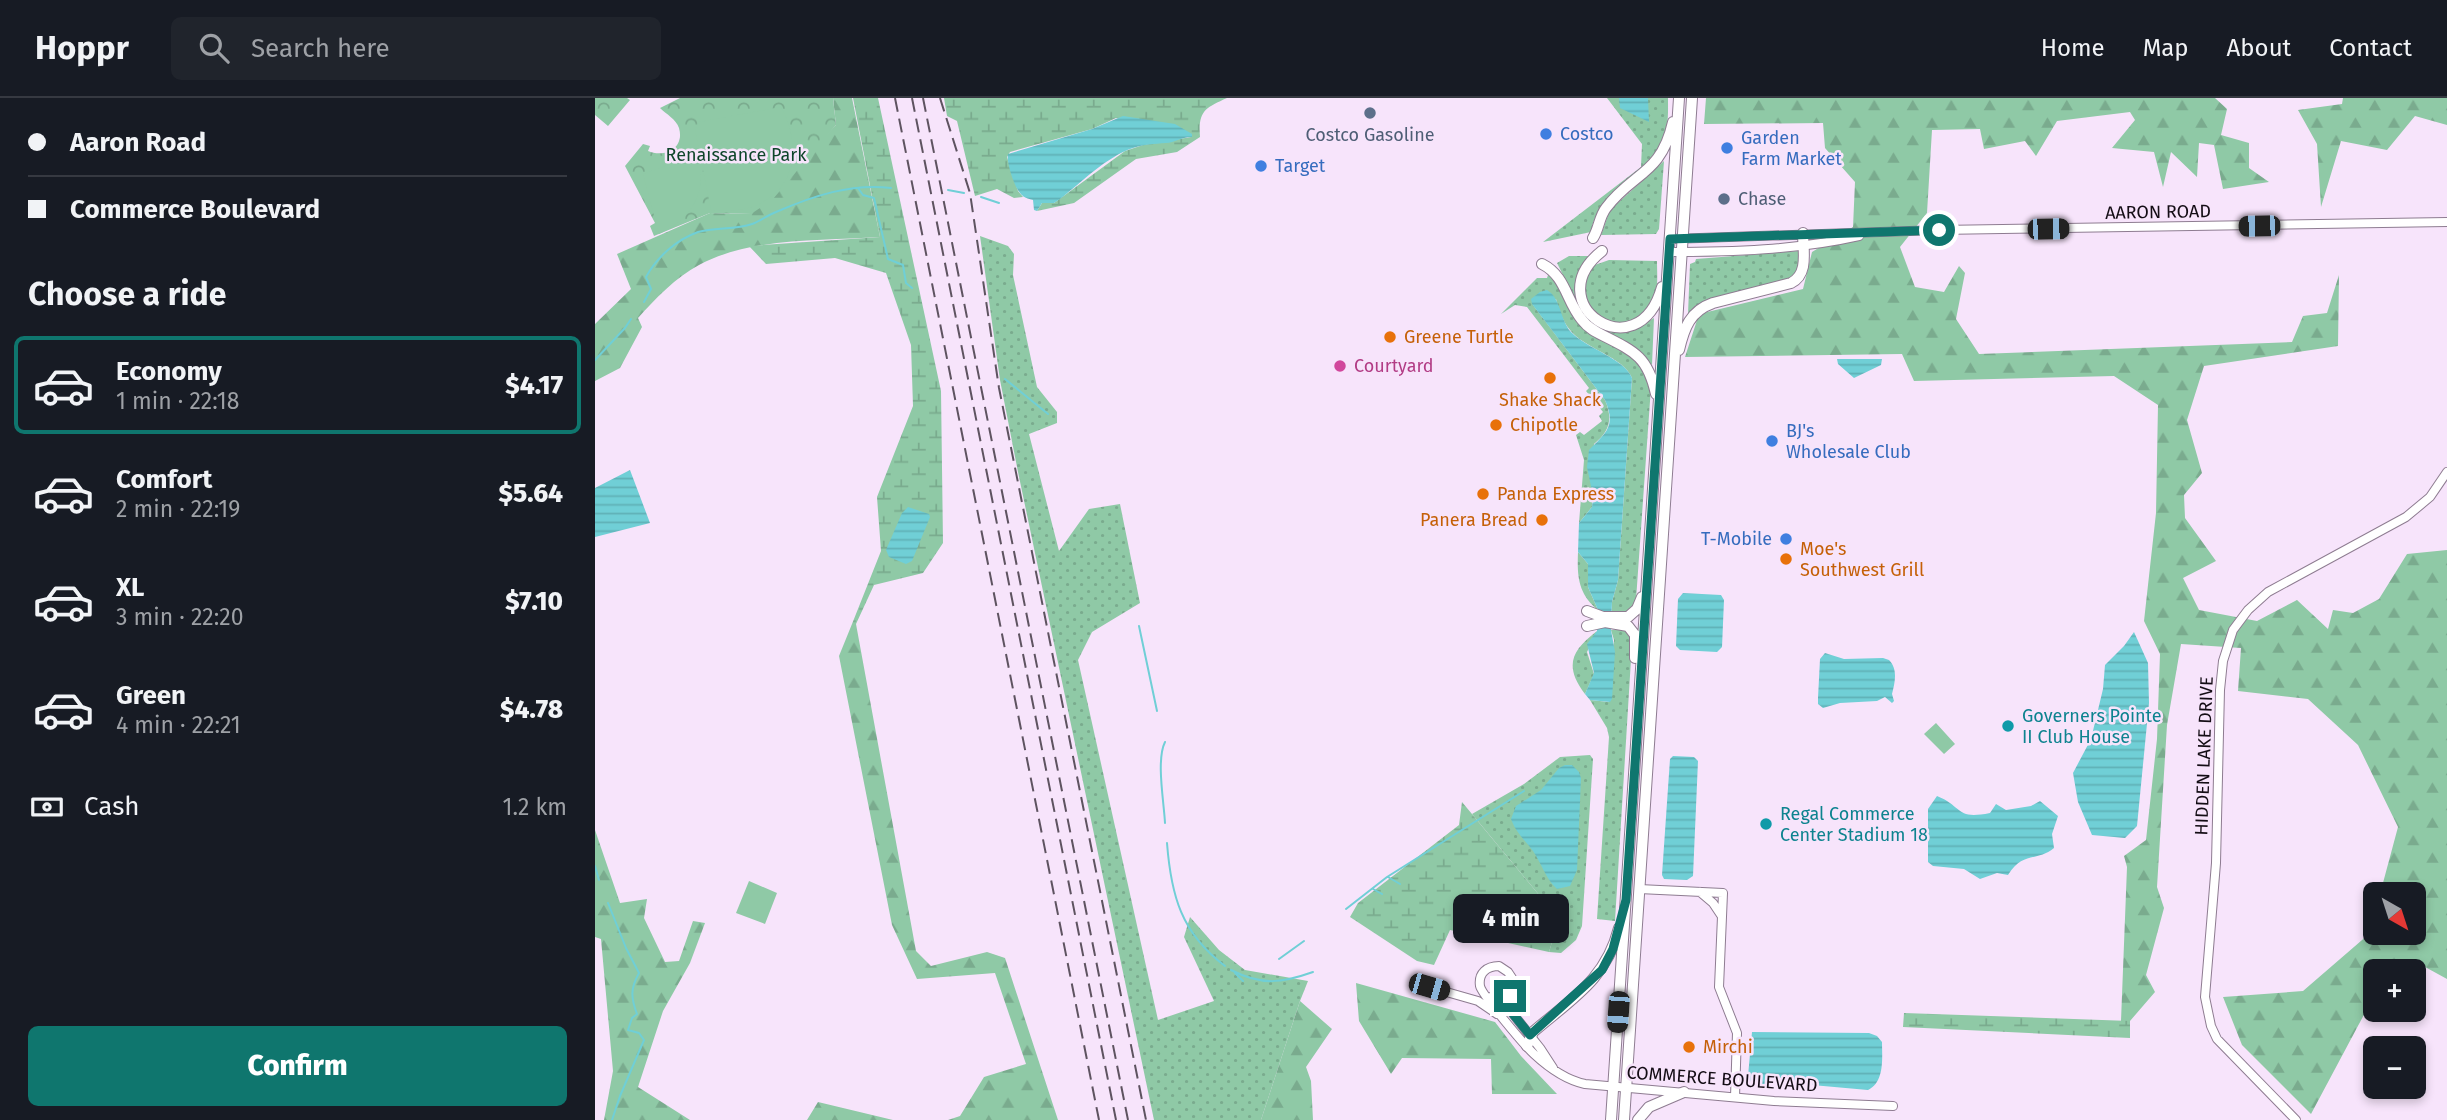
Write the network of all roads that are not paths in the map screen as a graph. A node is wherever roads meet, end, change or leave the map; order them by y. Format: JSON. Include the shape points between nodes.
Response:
{"nodes":[{"id":1,"x":1679,"y":98,"type":"edge"},
{"id":2,"x":1692,"y":98,"type":"edge"},
{"id":3,"x":2447,"y":222,"type":"edge"},
{"id":4,"x":1803,"y":233,"type":"junction"},
{"id":5,"x":1869,"y":234,"type":"junction"},
{"id":6,"x":1593,"y":238,"type":"dead end"},
{"id":7,"x":1682,"y":238,"type":"junction"},
{"id":8,"x":1670,"y":239,"type":"junction"},
{"id":9,"x":1803,"y":245,"type":"junction"},
{"id":10,"x":1602,"y":251,"type":"dead end"},
{"id":11,"x":1669,"y":252,"type":"junction"},
{"id":12,"x":1681,"y":252,"type":"junction"},
{"id":13,"x":1542,"y":264,"type":"dead end"},
{"id":14,"x":1668,"y":266,"type":"junction"},
{"id":15,"x":1673,"y":377,"type":"junction"},
{"id":16,"x":1658,"y":405,"type":"junction"},
{"id":17,"x":2447,"y":472,"type":"edge"},
{"id":18,"x":1646,"y":587,"type":"junction"},
{"id":19,"x":1587,"y":611,"type":"dead end"},
{"id":20,"x":1598,"y":620,"type":"junction"},
{"id":21,"x":1621,"y":621,"type":"junction"},
{"id":22,"x":1587,"y":626,"type":"dead end"},
{"id":23,"x":1638,"y":711,"type":"junction"},
{"id":24,"x":1639,"y":889,"type":"junction"},
{"id":25,"x":1700,"y":892,"type":"junction"},
{"id":26,"x":1626,"y":900,"type":"junction"},
{"id":27,"x":1722,"y":917,"type":"junction"},
{"id":28,"x":1429,"y":987,"type":"dead end"},
{"id":29,"x":1511,"y":990,"type":"junction"},
{"id":30,"x":1487,"y":997,"type":"junction"},
{"id":31,"x":1508,"y":1024,"type":"junction"},
{"id":32,"x":1530,"y":1035,"type":"junction"},
{"id":33,"x":1527,"y":1046,"type":"junction"},
{"id":34,"x":1553,"y":1068,"type":"junction"},
{"id":35,"x":1613,"y":1087,"type":"junction"},
{"id":36,"x":1626,"y":1088,"type":"junction"},
{"id":37,"x":1684,"y":1092,"type":"junction"},
{"id":38,"x":1735,"y":1097,"type":"junction"},
{"id":39,"x":1893,"y":1106,"type":"dead end"},
{"id":40,"x":1611,"y":1120,"type":"edge"},
{"id":41,"x":1624,"y":1120,"type":"edge"},
{"id":42,"x":1638,"y":1120,"type":"edge"},
{"id":43,"x":2296,"y":1120,"type":"edge"}],
"edges":[{"from":1,"to":6,"type":"highway","via":[[1660,156],[1608,206]]},
{"from":1,"to":8,"type":"highway"},
{"from":2,"to":7,"type":"highway"},
{"from":3,"to":5,"type":"street","name":"AARON ROAD"},
{"from":4,"to":5,"type":"street","name":"AARON ROAD"},
{"from":4,"to":7,"type":"street","name":"AARON ROAD"},
{"from":4,"to":9,"type":"highway"},
{"from":5,"to":9,"type":"street","name":"AARON ROAD"},
{"from":7,"to":8,"type":"street","name":"AARON ROAD"},
{"from":7,"to":12,"type":"highway"},
{"from":8,"to":11,"type":"highway"},
{"from":9,"to":12,"type":"street","name":"AARON ROAD"},
{"from":9,"to":15,"type":"highway","via":[[1803,271],[1797,280],[1713,303],[1695,313],[1685,328]]},
{"from":10,"to":14,"type":"highway","via":[[1584,272],[1580,294],[1589,314],[1611,327],[1629,327],[1648,317]]},
{"from":11,"to":12,"type":"street","name":"AARON ROAD"},
{"from":11,"to":14,"type":"highway"},
{"from":12,"to":15,"type":"highway"},
{"from":13,"to":16,"type":"highway","via":[[1559,277],[1585,323],[1644,361]]},
{"from":14,"to":16,"type":"highway"},
{"from":15,"to":24,"type":"highway"},
{"from":16,"to":18,"type":"highway"},
{"from":17,"to":43,"type":"street","name":"HIDDEN LAKE DRIVE","via":[[2430,497],[2406,517],[2268,592],[2233,630],[2223,661],[2216,863],[2205,997],[2217,1039]]},
{"from":18,"to":21,"type":"highway","via":[[1634,614]]},
{"from":18,"to":23,"type":"highway"},
{"from":19,"to":20,"type":"highway"},
{"from":20,"to":21,"type":"highway"},
{"from":20,"to":22,"type":"highway"},
{"from":21,"to":23,"type":"highway","via":[[1635,635]]},
{"from":23,"to":26,"type":"highway"},
{"from":24,"to":25,"type":"street"},
{"from":24,"to":36,"type":"highway"},
{"from":25,"to":27,"type":"street"},
{"from":25,"to":27,"type":"street","via":[[1723,893]]},
{"from":26,"to":32,"type":"highway","via":[[1613,949],[1602,970]]},
{"from":26,"to":35,"type":"highway"},
{"from":27,"to":38,"type":"street","via":[[1719,986],[1737,1032]]},
{"from":28,"to":31,"type":"street","via":[[1478,1001]]},
{"from":29,"to":30,"type":"street","via":[[1500,998]]},
{"from":29,"to":30,"type":"street","via":[[1508,972],[1493,967],[1483,971],[1481,978]]},
{"from":29,"to":32,"type":"street","name":"COMMERCE BOULEVARD","via":[[1512,1012]]},
{"from":30,"to":31,"type":"street","name":"COMMERCE BOULEVARD"},
{"from":31,"to":33,"type":"street","name":"COMMERCE BOULEVARD"},
{"from":32,"to":33,"type":"highway"},
{"from":32,"to":34,"type":"street","name":"COMMERCE BOULEVARD"},
{"from":33,"to":34,"type":"street","name":"COMMERCE BOULEVARD"},
{"from":34,"to":35,"type":"street","name":"COMMERCE BOULEVARD","via":[[1573,1081]]},
{"from":35,"to":36,"type":"street","name":"COMMERCE BOULEVARD"},
{"from":35,"to":40,"type":"highway"},
{"from":36,"to":37,"type":"street","name":"COMMERCE BOULEVARD"},
{"from":36,"to":41,"type":"highway"},
{"from":37,"to":38,"type":"street","name":"COMMERCE BOULEVARD"},
{"from":37,"to":42,"type":"highway","via":[[1649,1107]]},
{"from":38,"to":39,"type":"street","name":"COMMERCE BOULEVARD"}]}
